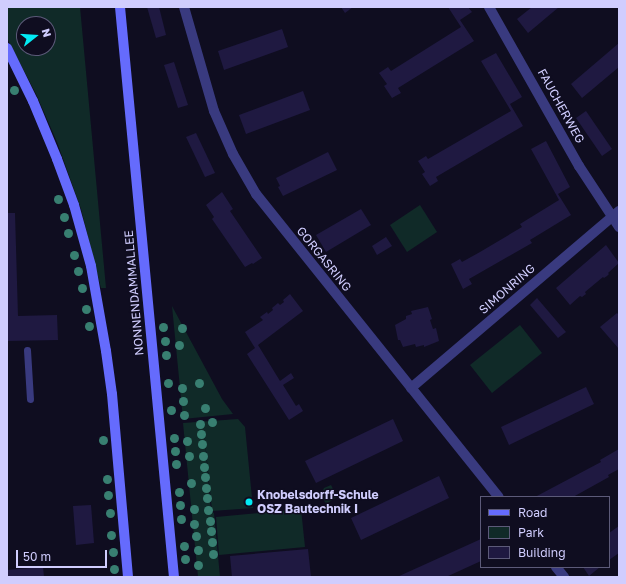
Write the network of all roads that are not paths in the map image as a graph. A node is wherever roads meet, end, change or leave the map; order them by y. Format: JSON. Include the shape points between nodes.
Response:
{"nodes":[{"id":1,"x":120,"y":7,"type":"edge"},
{"id":2,"x":184,"y":7,"type":"edge"},
{"id":3,"x":489,"y":7,"type":"edge"},
{"id":4,"x":7,"y":48,"type":"edge"},
{"id":5,"x":615,"y":214,"type":"edge"},
{"id":6,"x":619,"y":227,"type":"edge"},
{"id":7,"x":27,"y":350,"type":"dead end"},
{"id":8,"x":411,"y":388,"type":"junction"},
{"id":9,"x":30,"y":399,"type":"dead end"},
{"id":10,"x":498,"y":496,"type":"edge"},
{"id":11,"x":557,"y":568,"type":"edge"},
{"id":12,"x":128,"y":577,"type":"edge"},
{"id":13,"x":174,"y":577,"type":"edge"},
{"id":14,"x":564,"y":577,"type":"edge"}],
"edges":[{"from":1,"to":13,"type":"main road","name":"NONNENDAMMALLEE"},
{"from":2,"to":8,"type":"street","name":"GORGASRING","via":[[214,111],[233,154],[256,194]]},
{"from":3,"to":5,"type":"street","name":"FAUCHERWEG","via":[[579,166]]},
{"from":4,"to":12,"type":"main road","via":[[58,159],[91,266],[112,394]]},
{"from":5,"to":6,"type":"street","name":"FAUCHERWEG"},
{"from":5,"to":8,"type":"street","name":"SIMONRING"},
{"from":7,"to":9,"type":"lane"},
{"from":8,"to":10,"type":"street","name":"GORGASRING"},
{"from":11,"to":14,"type":"street"}]}
